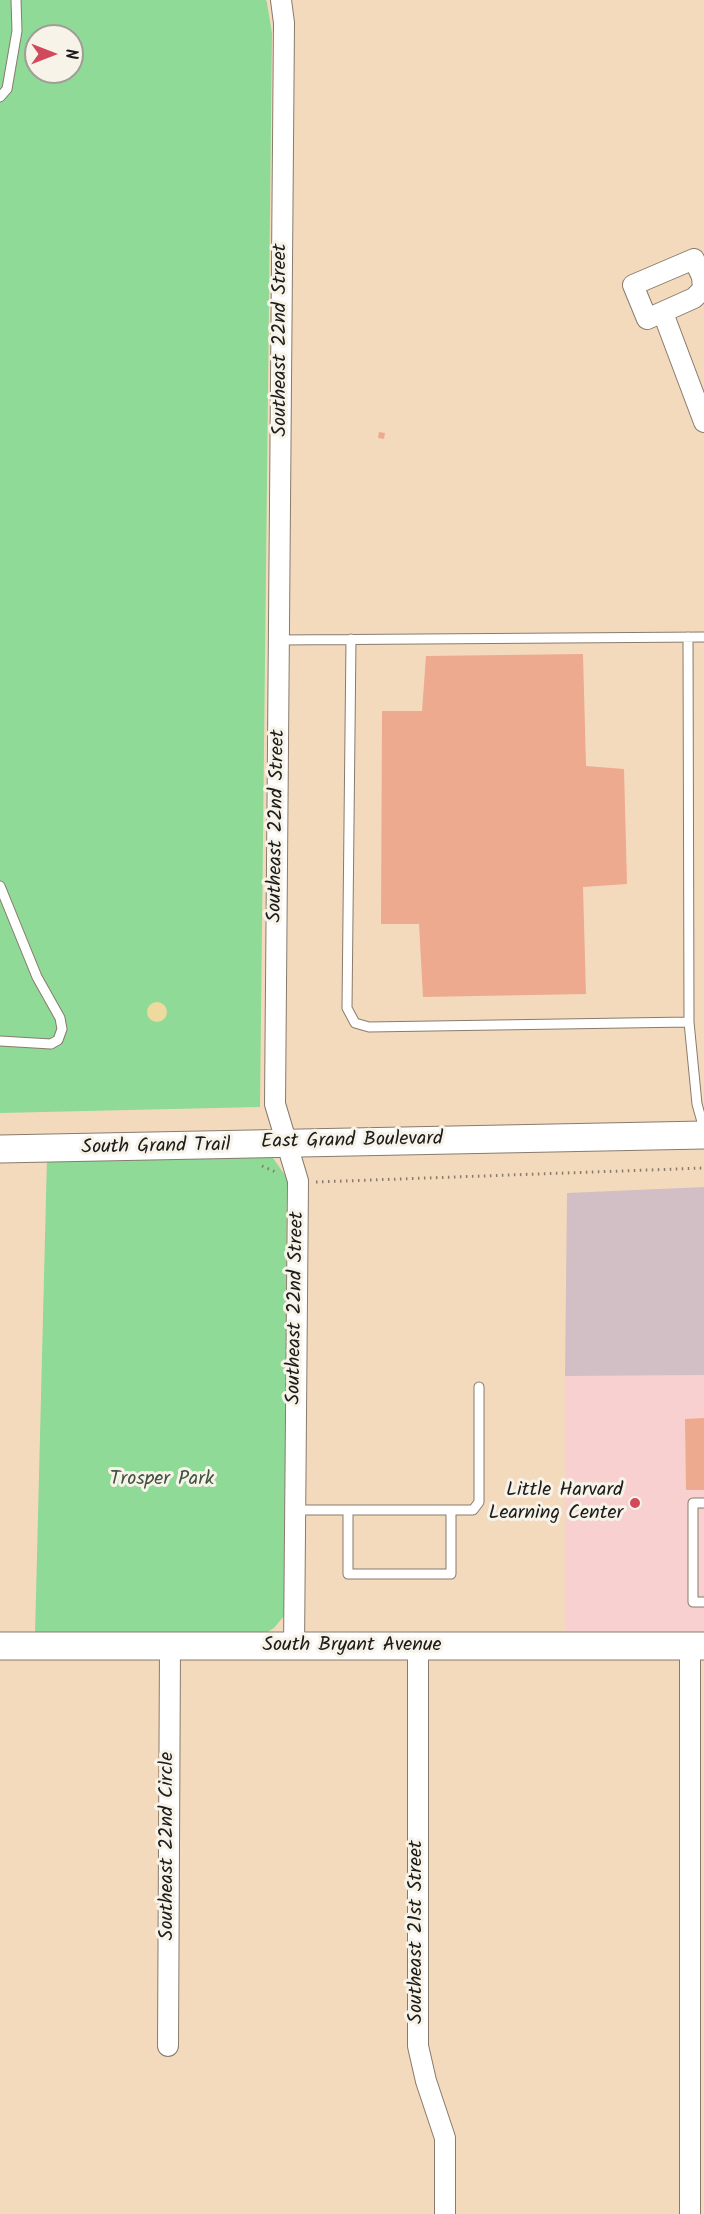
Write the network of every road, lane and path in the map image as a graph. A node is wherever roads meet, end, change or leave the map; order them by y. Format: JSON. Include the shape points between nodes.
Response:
{"nodes":[{"id":1,"x":16,"y":0,"type":"edge"},
{"id":2,"x":282,"y":0,"type":"edge"},
{"id":3,"x":0,"y":97,"type":"edge"},
{"id":4,"x":663,"y":313,"type":"dead end"},
{"id":5,"x":704,"y":422,"type":"edge"},
{"id":6,"x":688,"y":637,"type":"junction"},
{"id":7,"x":704,"y":637,"type":"edge"},
{"id":8,"x":351,"y":639,"type":"junction"},
{"id":9,"x":279,"y":640,"type":"junction"},
{"id":10,"x":0,"y":886,"type":"edge"},
{"id":11,"x":689,"y":1022,"type":"junction"},
{"id":12,"x":0,"y":1041,"type":"edge"},
{"id":13,"x":704,"y":1129,"type":"edge"},
{"id":14,"x":704,"y":1135,"type":"edge"},
{"id":15,"x":284,"y":1143,"type":"junction"},
{"id":16,"x":0,"y":1149,"type":"edge"},
{"id":17,"x":257,"y":1164,"type":"dead end"},
{"id":18,"x":704,"y":1168,"type":"edge"},
{"id":19,"x":298,"y":1181,"type":"junction"},
{"id":20,"x":479,"y":1387,"type":"dead end"},
{"id":21,"x":704,"y":1503,"type":"edge"},
{"id":22,"x":295,"y":1510,"type":"junction"},
{"id":23,"x":451,"y":1511,"type":"junction"},
{"id":24,"x":348,"y":1512,"type":"junction"},
{"id":25,"x":704,"y":1602,"type":"edge"},
{"id":26,"x":0,"y":1646,"type":"edge"},
{"id":27,"x":697,"y":1646,"type":"edge"},
{"id":28,"x":170,"y":1647,"type":"junction"},
{"id":29,"x":418,"y":1647,"type":"junction"},
{"id":30,"x":294,"y":1648,"type":"junction"},
{"id":31,"x":168,"y":2046,"type":"dead end"},
{"id":32,"x":445,"y":2214,"type":"edge"},
{"id":33,"x":690,"y":2214,"type":"edge"}],
"edges":[{"from":1,"to":3,"type":"lane","via":[[17,31],[7,89]]},
{"from":2,"to":9,"type":"street","name":"Southeast 22nd Street"},
{"from":4,"to":5,"type":"street"},
{"from":6,"to":7,"type":"lane"},
{"from":6,"to":8,"type":"lane"},
{"from":6,"to":11,"type":"lane"},
{"from":8,"to":9,"type":"lane"},
{"from":8,"to":11,"type":"lane","via":[[347,1008],[355,1023],[369,1027]]},
{"from":9,"to":15,"type":"street","name":"Southeast 22nd Street","via":[[275,1104]]},
{"from":10,"to":12,"type":"lane","via":[[36,977],[60,1018],[62,1029],[58,1040],[51,1044]]},
{"from":11,"to":13,"type":"lane","via":[[697,1104]]},
{"from":14,"to":15,"type":"street","name":"East Grand Boulevard"},
{"from":15,"to":16,"type":"street","name":"East Grand Boulevard"},
{"from":15,"to":19,"type":"street","name":"Southeast 22nd Street"},
{"from":17,"to":19,"type":"path","name":"South Grand Trail"},
{"from":18,"to":19,"type":"path","name":"South Grand Trail"},
{"from":19,"to":22,"type":"street","name":"Southeast 22nd Street"},
{"from":20,"to":23,"type":"lane","via":[[479,1502],[473,1510]]},
{"from":21,"to":25,"type":"lane","via":[[693,1503],[693,1602]]},
{"from":22,"to":24,"type":"lane"},
{"from":22,"to":30,"type":"street","name":"Southeast 22nd Street"},
{"from":23,"to":24,"type":"lane"},
{"from":23,"to":24,"type":"lane","via":[[451,1574],[348,1574]]},
{"from":26,"to":28,"type":"street","name":"South Bryant Avenue"},
{"from":27,"to":29,"type":"street","name":"South Bryant Avenue"},
{"from":27,"to":33,"type":"street"},
{"from":28,"to":30,"type":"street","name":"South Bryant Avenue"},
{"from":28,"to":31,"type":"street","name":"Southeast 22nd Circle"},
{"from":29,"to":30,"type":"street","name":"South Bryant Avenue"},
{"from":29,"to":32,"type":"street","name":"Southeast 21st Street","via":[[418,2029],[421,2063],[445,2138]]}]}
